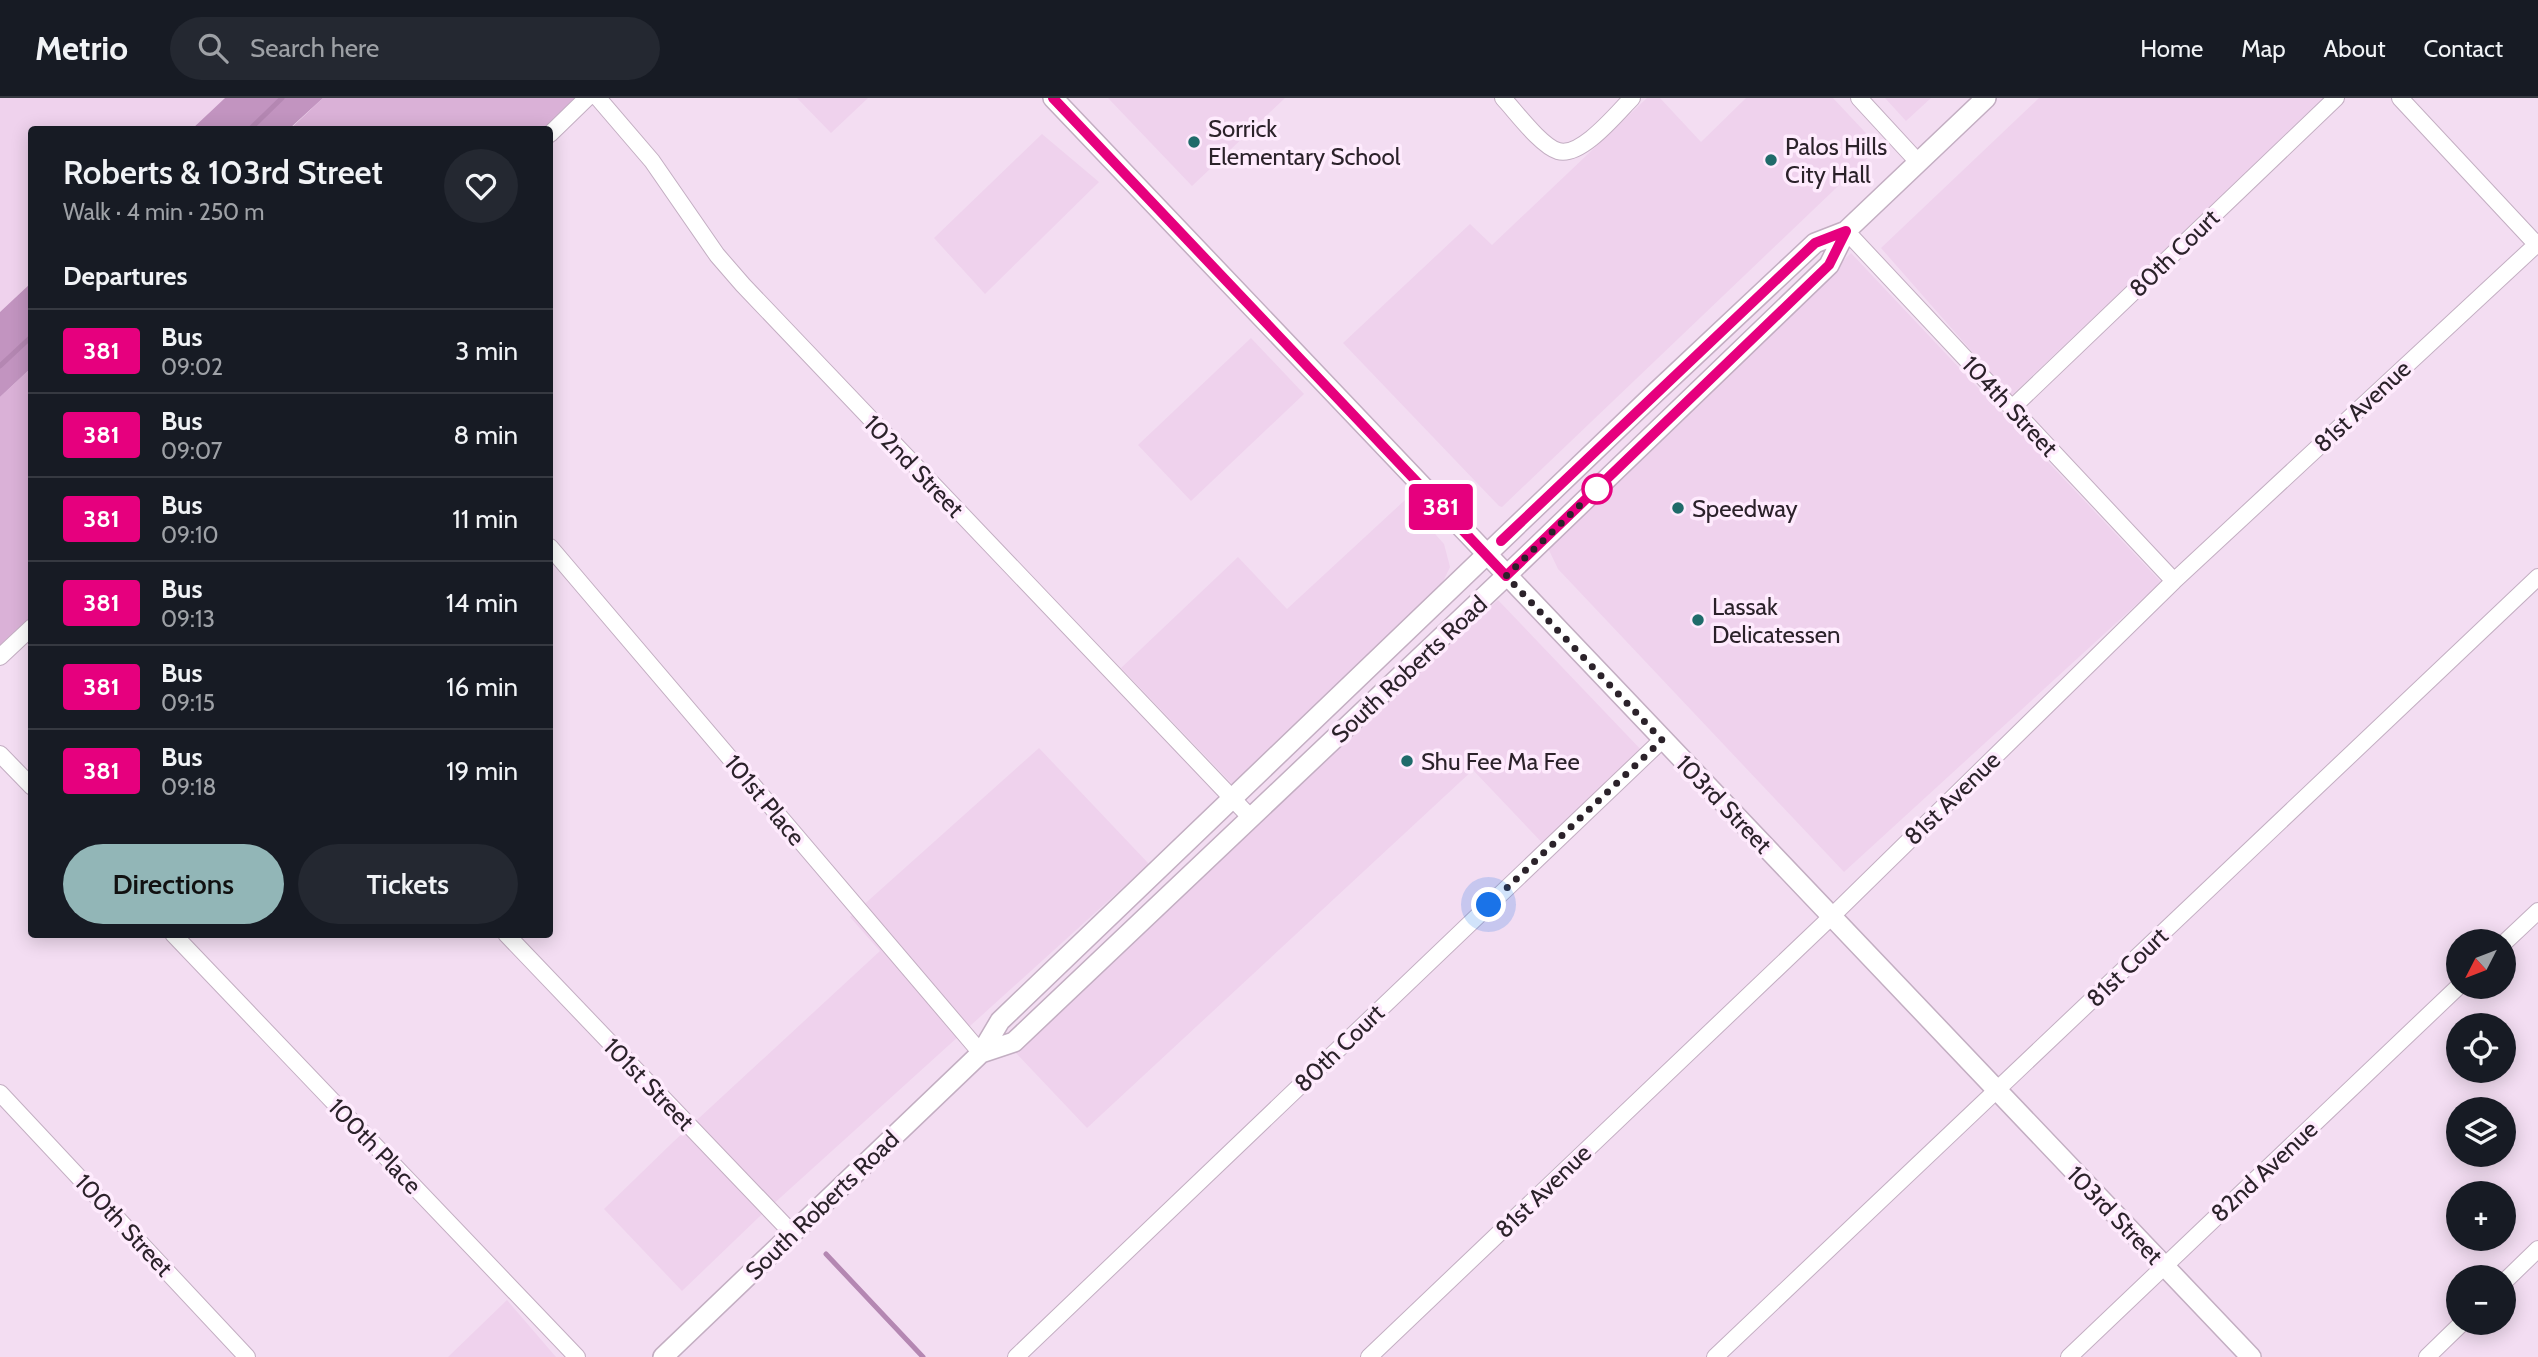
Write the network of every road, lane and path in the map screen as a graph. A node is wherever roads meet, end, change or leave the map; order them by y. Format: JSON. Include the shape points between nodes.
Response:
{"nodes":[{"id":1,"x":587,"y":98,"type":"edge"},
{"id":2,"x":598,"y":98,"type":"edge"},
{"id":3,"x":1053,"y":98,"type":"edge"},
{"id":4,"x":1503,"y":98,"type":"edge"},
{"id":5,"x":1632,"y":98,"type":"edge"},
{"id":6,"x":1859,"y":98,"type":"edge"},
{"id":7,"x":1986,"y":98,"type":"edge"},
{"id":8,"x":2336,"y":98,"type":"edge"},
{"id":9,"x":2400,"y":98,"type":"edge"},
{"id":10,"x":553,"y":131,"type":"edge"},
{"id":11,"x":1918,"y":162,"type":"junction"},
{"id":12,"x":1846,"y":231,"type":"junction"},
{"id":13,"x":2537,"y":244,"type":"edge"},
{"id":14,"x":2012,"y":408,"type":"junction"},
{"id":15,"x":553,"y":551,"type":"edge"},
{"id":16,"x":1486,"y":555,"type":"junction"},
{"id":17,"x":1506,"y":576,"type":"junction"},
{"id":18,"x":2538,"y":577,"type":"edge"},
{"id":19,"x":2174,"y":581,"type":"junction"},
{"id":20,"x":28,"y":631,"type":"edge"},
{"id":21,"x":0,"y":657,"type":"edge"},
{"id":22,"x":1662,"y":740,"type":"junction"},
{"id":23,"x":0,"y":754,"type":"edge"},
{"id":24,"x":28,"y":783,"type":"edge"},
{"id":25,"x":1233,"y":799,"type":"junction"},
{"id":26,"x":1251,"y":818,"type":"junction"},
{"id":27,"x":2538,"y":911,"type":"edge"},
{"id":28,"x":1831,"y":917,"type":"junction"},
{"id":29,"x":2516,"y":932,"type":"edge"},
{"id":30,"x":177,"y":938,"type":"edge"},
{"id":31,"x":510,"y":938,"type":"edge"},
{"id":32,"x":2446,"y":998,"type":"edge"},
{"id":33,"x":981,"y":1053,"type":"junction"},
{"id":34,"x":1997,"y":1091,"type":"junction"},
{"id":35,"x":0,"y":1093,"type":"edge"},
{"id":36,"x":792,"y":1233,"type":"junction"},
{"id":37,"x":2538,"y":1249,"type":"edge"},
{"id":38,"x":2164,"y":1266,"type":"junction"},
{"id":39,"x":2516,"y":1270,"type":"edge"},
{"id":40,"x":2450,"y":1335,"type":"edge"},
{"id":41,"x":247,"y":1357,"type":"edge"},
{"id":42,"x":577,"y":1357,"type":"edge"},
{"id":43,"x":663,"y":1357,"type":"edge"},
{"id":44,"x":1016,"y":1357,"type":"edge"},
{"id":45,"x":1369,"y":1357,"type":"edge"},
{"id":46,"x":1715,"y":1357,"type":"edge"},
{"id":47,"x":2069,"y":1357,"type":"edge"},
{"id":48,"x":2251,"y":1357,"type":"edge"},
{"id":49,"x":2427,"y":1357,"type":"edge"}],
"edges":[{"from":1,"to":10,"type":"street"},
{"from":2,"to":25,"type":"street","name":"102nd Street","via":[[652,161],[728,268]]},
{"from":3,"to":16,"type":"street","name":"103rd Street"},
{"from":4,"to":5,"type":"street","via":[[1547,145],[1560,152],[1582,146]]},
{"from":6,"to":11,"type":"street"},
{"from":7,"to":11,"type":"street","name":"South Roberts Road"},
{"from":8,"to":14,"type":"street","name":"80th Court"},
{"from":9,"to":13,"type":"street"},
{"from":11,"to":12,"type":"street","name":"South Roberts Road"},
{"from":12,"to":14,"type":"street","name":"104th Street"},
{"from":12,"to":16,"type":"street","name":"South Roberts Road","via":[[1815,243]]},
{"from":12,"to":17,"type":"street","name":"South Roberts Road","via":[[1829,265]]},
{"from":13,"to":19,"type":"street","name":"81st Avenue"},
{"from":14,"to":19,"type":"street","name":"104th Street"},
{"from":15,"to":33,"type":"street","name":"101st Place"},
{"from":16,"to":17,"type":"street","name":"103rd Street"},
{"from":16,"to":25,"type":"street","name":"South Roberts Road"},
{"from":17,"to":22,"type":"street","name":"103rd Street"},
{"from":17,"to":26,"type":"street","name":"South Roberts Road"},
{"from":18,"to":34,"type":"street","name":"81st Court"},
{"from":19,"to":28,"type":"street","name":"81st Avenue"},
{"from":20,"to":21,"type":"street"},
{"from":22,"to":28,"type":"street","name":"103rd Street"},
{"from":22,"to":44,"type":"street","name":"80th Court"},
{"from":23,"to":24,"type":"street"},
{"from":25,"to":26,"type":"street","name":"102nd Street"},
{"from":25,"to":33,"type":"street","name":"South Roberts Road","via":[[1000,1021]]},
{"from":26,"to":33,"type":"street","name":"South Roberts Road","via":[[1014,1042]]},
{"from":27,"to":29,"type":"street"},
{"from":28,"to":34,"type":"street","name":"103rd Street"},
{"from":28,"to":45,"type":"street","name":"81st Avenue"},
{"from":30,"to":42,"type":"street","name":"100th Place"},
{"from":31,"to":36,"type":"street","name":"101st Street"},
{"from":32,"to":38,"type":"street","name":"82nd Avenue"},
{"from":33,"to":36,"type":"street","name":"South Roberts Road"},
{"from":34,"to":38,"type":"street","name":"103rd Street"},
{"from":34,"to":46,"type":"street","name":"81st Court"},
{"from":35,"to":41,"type":"street","name":"100th Street"},
{"from":36,"to":43,"type":"street","name":"South Roberts Road"},
{"from":37,"to":39,"type":"street"},
{"from":38,"to":47,"type":"street","name":"82nd Avenue"},
{"from":38,"to":48,"type":"street","name":"103rd Street"},
{"from":40,"to":49,"type":"street"}]}
